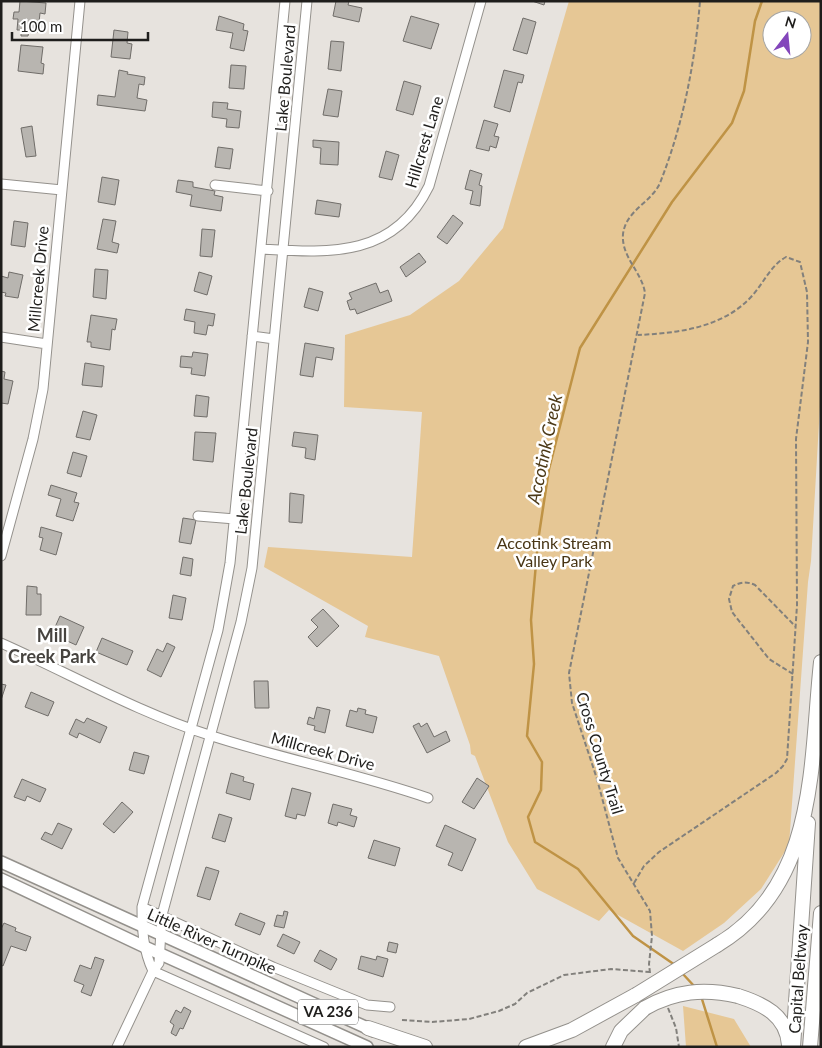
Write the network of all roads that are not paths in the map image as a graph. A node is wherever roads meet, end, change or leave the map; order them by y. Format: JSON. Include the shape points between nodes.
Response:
{"nodes":[{"id":1,"x":80,"y":1,"type":"edge"},
{"id":2,"x":285,"y":1,"type":"edge"},
{"id":3,"x":307,"y":1,"type":"edge"},
{"id":4,"x":481,"y":1,"type":"edge"},
{"id":5,"x":1,"y":184,"type":"edge"},
{"id":6,"x":215,"y":185,"type":"dead end"},
{"id":7,"x":62,"y":190,"type":"junction"},
{"id":8,"x":268,"y":191,"type":"junction"},
{"id":9,"x":262,"y":249,"type":"junction"},
{"id":10,"x":283,"y":250,"type":"junction"},
{"id":11,"x":252,"y":336,"type":"junction"},
{"id":12,"x":1,"y":337,"type":"edge"},
{"id":13,"x":274,"y":338,"type":"junction"},
{"id":14,"x":47,"y":344,"type":"junction"},
{"id":15,"x":198,"y":516,"type":"dead end"},
{"id":16,"x":235,"y":519,"type":"junction"},
{"id":17,"x":1,"y":556,"type":"edge"},
{"id":18,"x":1,"y":644,"type":"edge"},
{"id":19,"x":821,"y":662,"type":"edge"},
{"id":20,"x":190,"y":728,"type":"junction"},
{"id":21,"x":210,"y":735,"type":"junction"},
{"id":22,"x":812,"y":753,"type":"junction"},
{"id":23,"x":428,"y":798,"type":"dead end"},
{"id":24,"x":1,"y":862,"type":"edge"},
{"id":25,"x":1,"y":879,"type":"edge"},
{"id":26,"x":142,"y":907,"type":"junction"},
{"id":27,"x":821,"y":914,"type":"edge"},
{"id":28,"x":162,"y":915,"type":"junction"},
{"id":29,"x":142,"y":927,"type":"junction"},
{"id":30,"x":160,"y":934,"type":"junction"},
{"id":31,"x":145,"y":947,"type":"junction"},
{"id":32,"x":161,"y":954,"type":"junction"},
{"id":33,"x":153,"y":971,"type":"junction"},
{"id":34,"x":390,"y":1007,"type":"dead end"},
{"id":35,"x":368,"y":1028,"type":"junction"},
{"id":36,"x":117,"y":1047,"type":"edge"},
{"id":37,"x":324,"y":1047,"type":"edge"},
{"id":38,"x":367,"y":1047,"type":"edge"},
{"id":39,"x":410,"y":1047,"type":"edge"},
{"id":40,"x":425,"y":1047,"type":"edge"},
{"id":41,"x":526,"y":1047,"type":"edge"},
{"id":42,"x":613,"y":1047,"type":"edge"},
{"id":43,"x":789,"y":1047,"type":"edge"},
{"id":44,"x":793,"y":1047,"type":"edge"},
{"id":45,"x":810,"y":1047,"type":"edge"}],
"edges":[{"from":1,"to":7,"type":"street","name":"Millcreek Drive"},
{"from":2,"to":8,"type":"street","name":"Lake Boulevard"},
{"from":3,"to":10,"type":"street","name":"Lake Boulevard"},
{"from":4,"to":10,"type":"street","name":"Hillcrest Lane","via":[[429,186],[417,206],[391,231],[364,246],[330,251]]},
{"from":5,"to":7,"type":"street"},
{"from":6,"to":8,"type":"street"},
{"from":7,"to":14,"type":"street","name":"Millcreek Drive"},
{"from":8,"to":9,"type":"street","name":"Lake Boulevard"},
{"from":9,"to":10,"type":"street","name":"Hillcrest Lane"},
{"from":9,"to":11,"type":"street","name":"Lake Boulevard"},
{"from":10,"to":13,"type":"street","name":"Lake Boulevard"},
{"from":11,"to":13,"type":"street"},
{"from":11,"to":16,"type":"street","name":"Lake Boulevard"},
{"from":12,"to":14,"type":"street"},
{"from":13,"to":21,"type":"street","name":"Lake Boulevard","via":[[252,568],[241,622]]},
{"from":14,"to":17,"type":"street","name":"Millcreek Drive","via":[[34,439]]},
{"from":15,"to":16,"type":"street"},
{"from":16,"to":20,"type":"street","name":"Lake Boulevard","via":[[224,602]]},
{"from":18,"to":20,"type":"street"},
{"from":19,"to":22,"type":"highway"},
{"from":20,"to":21,"type":"street","name":"Millcreek Drive"},
{"from":20,"to":26,"type":"street","name":"Lake Boulevard"},
{"from":21,"to":23,"type":"street","name":"Millcreek Drive","via":[[376,780]]},
{"from":21,"to":28,"type":"street","name":"Lake Boulevard"},
{"from":22,"to":41,"type":"highway","bridge":true,"via":[[804,818],[795,848],[780,881],[750,921],[636,995],[572,1030]]},
{"from":22,"to":44,"type":"highway"},
{"from":24,"to":29,"type":"main road","name":"Little River Turnpike","number":"VA 236"},
{"from":25,"to":31,"type":"main road","name":"Little River Turnpike","number":"VA 236"},
{"from":26,"to":28,"type":"street"},
{"from":26,"to":29,"type":"street","name":"Lake Boulevard"},
{"from":27,"to":45,"type":"highway","name":"Capital Beltway"},
{"from":28,"to":30,"type":"street","name":"Lake Boulevard"},
{"from":28,"to":34,"type":"street","via":[[273,967],[367,1005]]},
{"from":29,"to":30,"type":"main road","name":"Little River Turnpike","number":"VA 236"},
{"from":29,"to":31,"type":"street","name":"Lake Boulevard"},
{"from":30,"to":32,"type":"street","name":"Lake Boulevard"},
{"from":30,"to":35,"type":"main road","name":"Little River Turnpike","number":"VA 236"},
{"from":31,"to":32,"type":"main road","name":"Little River Turnpike","number":"VA 236"},
{"from":31,"to":33,"type":"street","name":"Lake Boulevard"},
{"from":32,"to":33,"type":"street"},
{"from":32,"to":38,"type":"main road","name":"Little River Turnpike","number":"VA 236"},
{"from":33,"to":36,"type":"street"},
{"from":33,"to":37,"type":"street"},
{"from":35,"to":39,"type":"main road","name":"Little River Turnpike","number":"VA 236"},
{"from":35,"to":40,"type":"highway"},
{"from":42,"to":43,"type":"highway","bridge":true,"via":[[621,1031],[644,1008],[687,992],[712,992],[756,1002],[780,1018],[786,1028]]}]}
